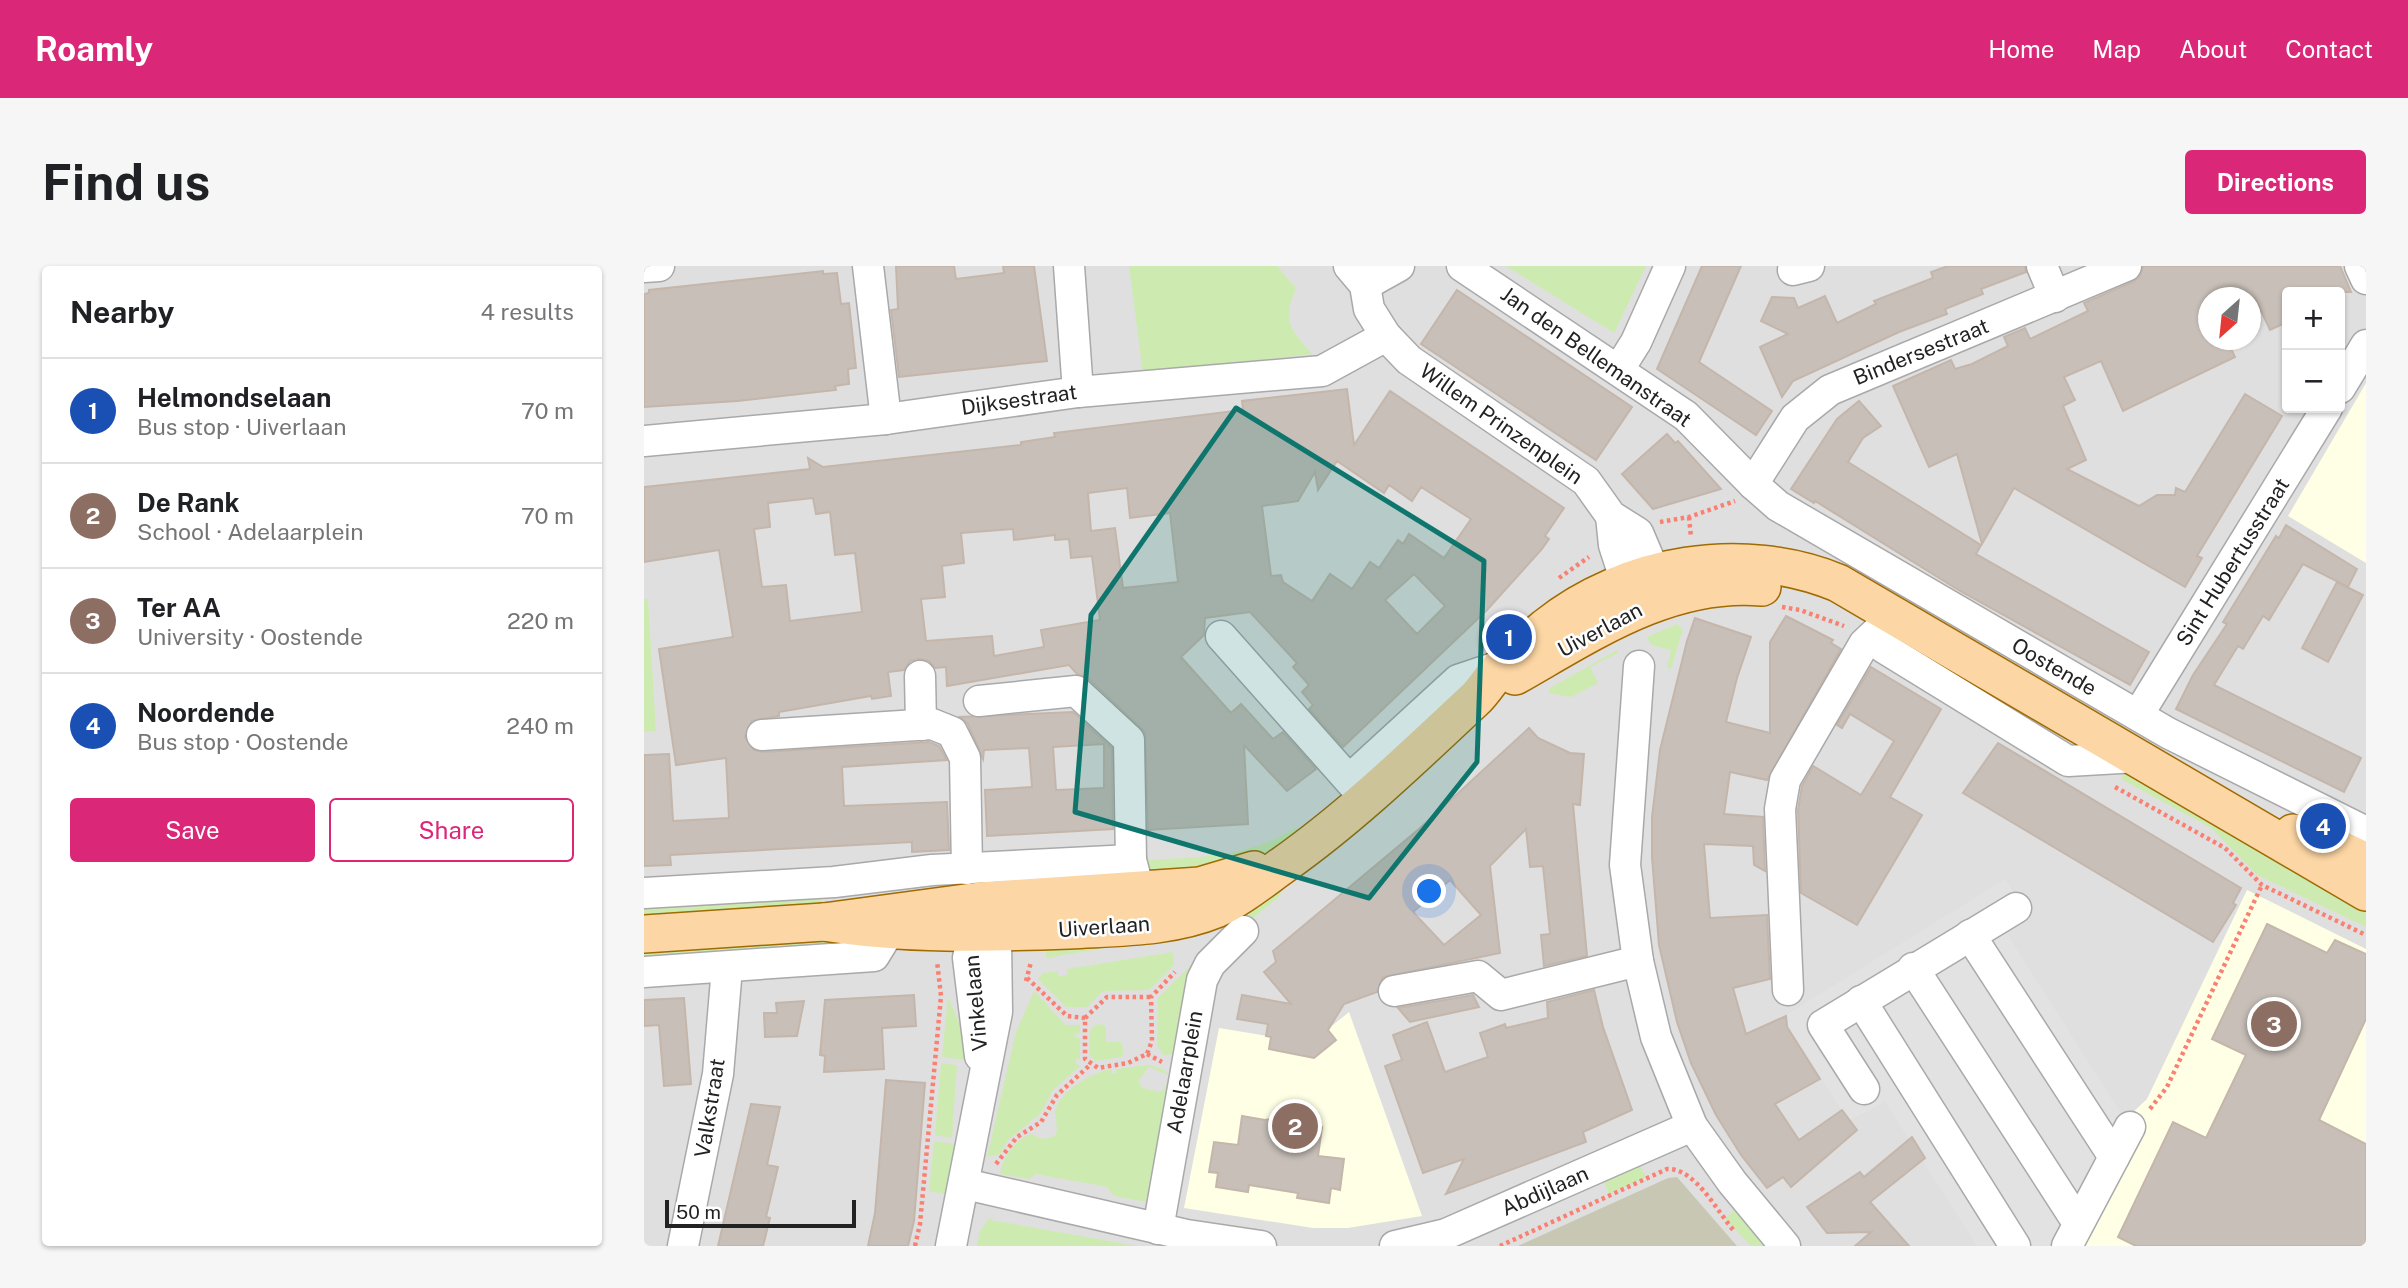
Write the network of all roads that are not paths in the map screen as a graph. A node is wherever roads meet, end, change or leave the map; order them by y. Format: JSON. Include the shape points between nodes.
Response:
{"nodes":[{"id":1,"x":659,"y":266,"type":"edge"},
{"id":2,"x":868,"y":266,"type":"edge"},
{"id":3,"x":1069,"y":266,"type":"edge"},
{"id":4,"x":1399,"y":266,"type":"edge"},
{"id":5,"x":1462,"y":266,"type":"edge"},
{"id":6,"x":1670,"y":266,"type":"edge"},
{"id":7,"x":2042,"y":266,"type":"edge"},
{"id":8,"x":2126,"y":266,"type":"edge"},
{"id":9,"x":2360,"y":266,"type":"edge"},
{"id":10,"x":644,"y":267,"type":"edge"},
{"id":11,"x":1357,"y":276,"type":"edge"},
{"id":12,"x":2366,"y":279,"type":"edge"},
{"id":13,"x":2055,"y":297,"type":"junction"},
{"id":14,"x":1386,"y":336,"type":"junction"},
{"id":15,"x":2366,"y":345,"type":"edge"},
{"id":16,"x":1619,"y":369,"type":"junction"},
{"id":17,"x":2345,"y":380,"type":"edge"},
{"id":18,"x":1078,"y":392,"type":"junction"},
{"id":19,"x":2325,"y":413,"type":"edge"},
{"id":20,"x":886,"y":419,"type":"junction"},
{"id":21,"x":644,"y":441,"type":"edge"},
{"id":22,"x":1753,"y":484,"type":"junction"},
{"id":23,"x":1644,"y":586,"type":"junction"},
{"id":24,"x":1877,"y":624,"type":"junction"},
{"id":25,"x":1221,"y":636,"type":"dead end"},
{"id":26,"x":1503,"y":665,"type":"junction"},
{"id":27,"x":1639,"y":666,"type":"dead end"},
{"id":28,"x":920,"y":676,"type":"dead end"},
{"id":29,"x":1476,"y":698,"type":"junction"},
{"id":30,"x":979,"y":701,"type":"dead end"},
{"id":31,"x":2138,"y":715,"type":"junction"},
{"id":32,"x":921,"y":725,"type":"junction"},
{"id":33,"x":762,"y":735,"type":"dead end"},
{"id":34,"x":2137,"y":757,"type":"junction"},
{"id":35,"x":1357,"y":788,"type":"junction"},
{"id":36,"x":2245,"y":819,"type":"junction"},
{"id":37,"x":2363,"y":822,"type":"edge"},
{"id":38,"x":1299,"y":854,"type":"junction"},
{"id":39,"x":2366,"y":862,"type":"edge"},
{"id":40,"x":1135,"y":875,"type":"junction"},
{"id":41,"x":834,"y":882,"type":"junction"},
{"id":42,"x":2366,"y":892,"type":"edge"},
{"id":43,"x":644,"y":893,"type":"edge"},
{"id":44,"x":2016,"y":908,"type":"dead end"},
{"id":45,"x":979,"y":909,"type":"junction"},
{"id":46,"x":878,"y":922,"type":"junction"},
{"id":47,"x":1243,"y":931,"type":"dead end"},
{"id":48,"x":644,"y":934,"type":"edge"},
{"id":49,"x":1970,"y":935,"type":"junction"},
{"id":50,"x":1638,"y":961,"type":"junction"},
{"id":51,"x":727,"y":968,"type":"junction"},
{"id":52,"x":1913,"y":968,"type":"junction"},
{"id":53,"x":644,"y":972,"type":"edge"},
{"id":54,"x":1788,"y":990,"type":"dead end"},
{"id":55,"x":1394,"y":991,"type":"dead end"},
{"id":56,"x":1861,"y":1001,"type":"junction"},
{"id":57,"x":1864,"y":1089,"type":"dead end"},
{"id":58,"x":1692,"y":1126,"type":"junction"},
{"id":59,"x":2130,"y":1128,"type":"road end"},
{"id":60,"x":2114,"y":1157,"type":"junction"},
{"id":61,"x":965,"y":1184,"type":"junction"},
{"id":62,"x":1158,"y":1228,"type":"junction"},
{"id":63,"x":2073,"y":1235,"type":"edge"},
{"id":64,"x":1185,"y":1240,"type":"edge"},
{"id":65,"x":683,"y":1246,"type":"edge"},
{"id":66,"x":951,"y":1246,"type":"edge"},
{"id":67,"x":1261,"y":1246,"type":"edge"},
{"id":68,"x":1395,"y":1246,"type":"edge"},
{"id":69,"x":1785,"y":1246,"type":"edge"},
{"id":70,"x":2015,"y":1246,"type":"edge"}],
"edges":[{"from":1,"to":10,"type":"street"},
{"from":2,"to":20,"type":"street"},
{"from":3,"to":18,"type":"street"},
{"from":4,"to":11,"type":"street"},
{"from":5,"to":16,"type":"street","name":"Jan den Bellemanstraat"},
{"from":6,"to":16,"type":"street"},
{"from":7,"to":13,"type":"street"},
{"from":8,"to":13,"type":"street","name":"Bindersestraat"},
{"from":9,"to":12,"type":"street"},
{"from":11,"to":14,"type":"street","name":"Willem Prinzenplein"},
{"from":13,"to":22,"type":"street","name":"Bindersestraat","via":[[1830,390],[1796,418]]},
{"from":14,"to":18,"type":"street","name":"Dijksestraat","via":[[1322,371]]},
{"from":14,"to":23,"type":"street","name":"Willem Prinzenplein","via":[[1409,360],[1586,481],[1611,516],[1638,533]]},
{"from":15,"to":17,"type":"street"},
{"from":16,"to":22,"type":"street","name":"Jan den Bellemanstraat","via":[[1686,416]]},
{"from":18,"to":20,"type":"street","name":"Dijksestraat"},
{"from":19,"to":31,"type":"street","name":"Sint Hubertusstraat"},
{"from":20,"to":21,"type":"street","name":"Dijksestraat"},
{"from":22,"to":31,"type":"street","name":"Oostende","via":[[1778,506]]},
{"from":23,"to":24,"type":"main road","name":"Oostende","via":[[1709,563],[1775,566],[1825,577]]},
{"from":23,"to":26,"type":"main road","name":"Uiverlaan","via":[[1587,599]]},
{"from":23,"to":29,"type":"main road","name":"Uiverlaan","via":[[1597,628]]},
{"from":24,"to":34,"type":"main road","name":"Oostende"},
{"from":24,"to":34,"type":"street","via":[[1884,648],[2068,761]]},
{"from":24,"to":54,"type":"street","via":[[1785,780],[1780,809]]},
{"from":25,"to":35,"type":"street"},
{"from":26,"to":29,"type":"main road","name":"Uiverlaan"},
{"from":26,"to":35,"type":"street","name":"Uiverlaan","via":[[1458,680]]},
{"from":27,"to":50,"type":"street","via":[[1625,865]]},
{"from":28,"to":32,"type":"street"},
{"from":29,"to":35,"type":"main road","name":"Uiverlaan"},
{"from":30,"to":40,"type":"street","via":[[1076,691],[1129,740]]},
{"from":31,"to":37,"type":"street","name":"Oostende"},
{"from":32,"to":33,"type":"street"},
{"from":32,"to":45,"type":"street","name":"Vinkelaan","via":[[951,732],[965,758]]},
{"from":34,"to":36,"type":"main road","name":"Oostende"},
{"from":35,"to":38,"type":"main road","name":"Uiverlaan"},
{"from":36,"to":39,"type":"main road","name":"Oostende","via":[[2323,841]]},
{"from":36,"to":42,"type":"main road","name":"Oostende"},
{"from":38,"to":40,"type":"main road","name":"Uiverlaan","via":[[1200,886]]},
{"from":38,"to":45,"type":"main road","name":"Uiverlaan","via":[[1236,898],[1197,915],[1139,926]]},
{"from":40,"to":45,"type":"main road","name":"Uiverlaan"},
{"from":41,"to":43,"type":"street","name":"Uiverlaan"},
{"from":41,"to":45,"type":"street","name":"Uiverlaan"},
{"from":41,"to":46,"type":"street"},
{"from":44,"to":49,"type":"street"},
{"from":45,"to":46,"type":"main road","name":"Uiverlaan"},
{"from":45,"to":61,"type":"street","name":"Vinkelaan","via":[[969,964],[983,1081]]},
{"from":46,"to":48,"type":"main road","name":"Uiverlaan"},
{"from":46,"to":51,"type":"street","via":[[874,956]]},
{"from":47,"to":62,"type":"street","name":"Adelaarplein","via":[[1210,964],[1202,980]]},
{"from":49,"to":52,"type":"street"},
{"from":49,"to":60,"type":"street"},
{"from":50,"to":55,"type":"street","via":[[1501,995],[1478,976]]},
{"from":50,"to":58,"type":"street","via":[[1656,1037]]},
{"from":51,"to":53,"type":"street"},
{"from":51,"to":65,"type":"street","name":"Valkstraat","via":[[718,1074]]},
{"from":52,"to":56,"type":"street"},
{"from":52,"to":63,"type":"street"},
{"from":56,"to":57,"type":"street","via":[[1823,1026]]},
{"from":56,"to":70,"type":"street"},
{"from":58,"to":68,"type":"street","name":"Abdijlaan","via":[[1446,1234]]},
{"from":58,"to":69,"type":"street"},
{"from":59,"to":60,"type":"street"},
{"from":60,"to":63,"type":"street"},
{"from":61,"to":62,"type":"street"},
{"from":61,"to":66,"type":"street","name":"Vinkelaan"},
{"from":62,"to":64,"type":"street"},
{"from":64,"to":67,"type":"street"}]}
